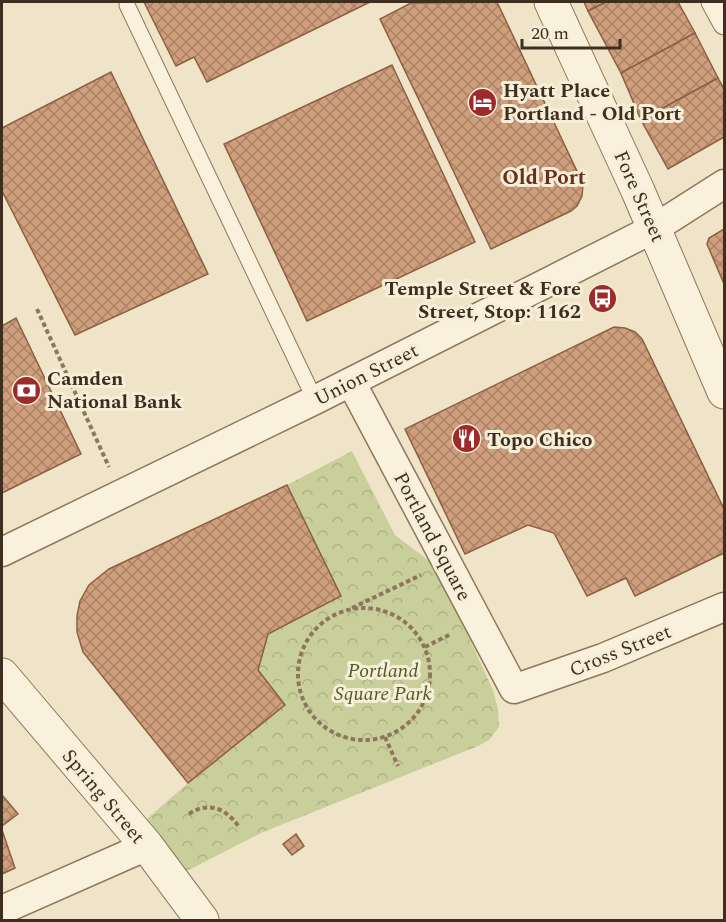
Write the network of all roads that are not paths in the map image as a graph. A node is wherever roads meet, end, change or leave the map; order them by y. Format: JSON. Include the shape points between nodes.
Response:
{"nodes":[{"id":1,"x":551,"y":2,"type":"edge"},
{"id":2,"x":712,"y":2,"type":"edge"},
{"id":3,"x":128,"y":5,"type":"dead end"},
{"id":4,"x":724,"y":24,"type":"edge"},
{"id":5,"x":724,"y":184,"type":"edge"},
{"id":6,"x":655,"y":228,"type":"junction"},
{"id":7,"x":351,"y":382,"type":"junction"},
{"id":8,"x":724,"y":392,"type":"edge"},
{"id":9,"x":315,"y":400,"type":"junction"},
{"id":10,"x":2,"y":552,"type":"edge"},
{"id":11,"x":724,"y":607,"type":"edge"},
{"id":12,"x":2,"y":675,"type":"edge"},
{"id":13,"x":514,"y":689,"type":"joint"},
{"id":14,"x":147,"y":846,"type":"junction"},
{"id":15,"x":2,"y":910,"type":"edge"},
{"id":16,"x":202,"y":921,"type":"edge"}],
"edges":[{"from":1,"to":6,"type":"street","name":"Fore Street"},
{"from":2,"to":4,"type":"street"},
{"from":3,"to":9,"type":"lane"},
{"from":5,"to":6,"type":"street","name":"Union Street"},
{"from":6,"to":7,"type":"street","name":"Union Street"},
{"from":6,"to":8,"type":"street","name":"Fore Street"},
{"from":7,"to":9,"type":"street","name":"Union Street"},
{"from":7,"to":13,"type":"street","name":"Portland Square"},
{"from":9,"to":10,"type":"street","name":"Union Street"},
{"from":11,"to":13,"type":"street","name":"Cross Street","via":[[603,658]]},
{"from":12,"to":14,"type":"street","name":"Spring Street"},
{"from":14,"to":15,"type":"street"},
{"from":14,"to":16,"type":"street","name":"Spring Street"}]}
